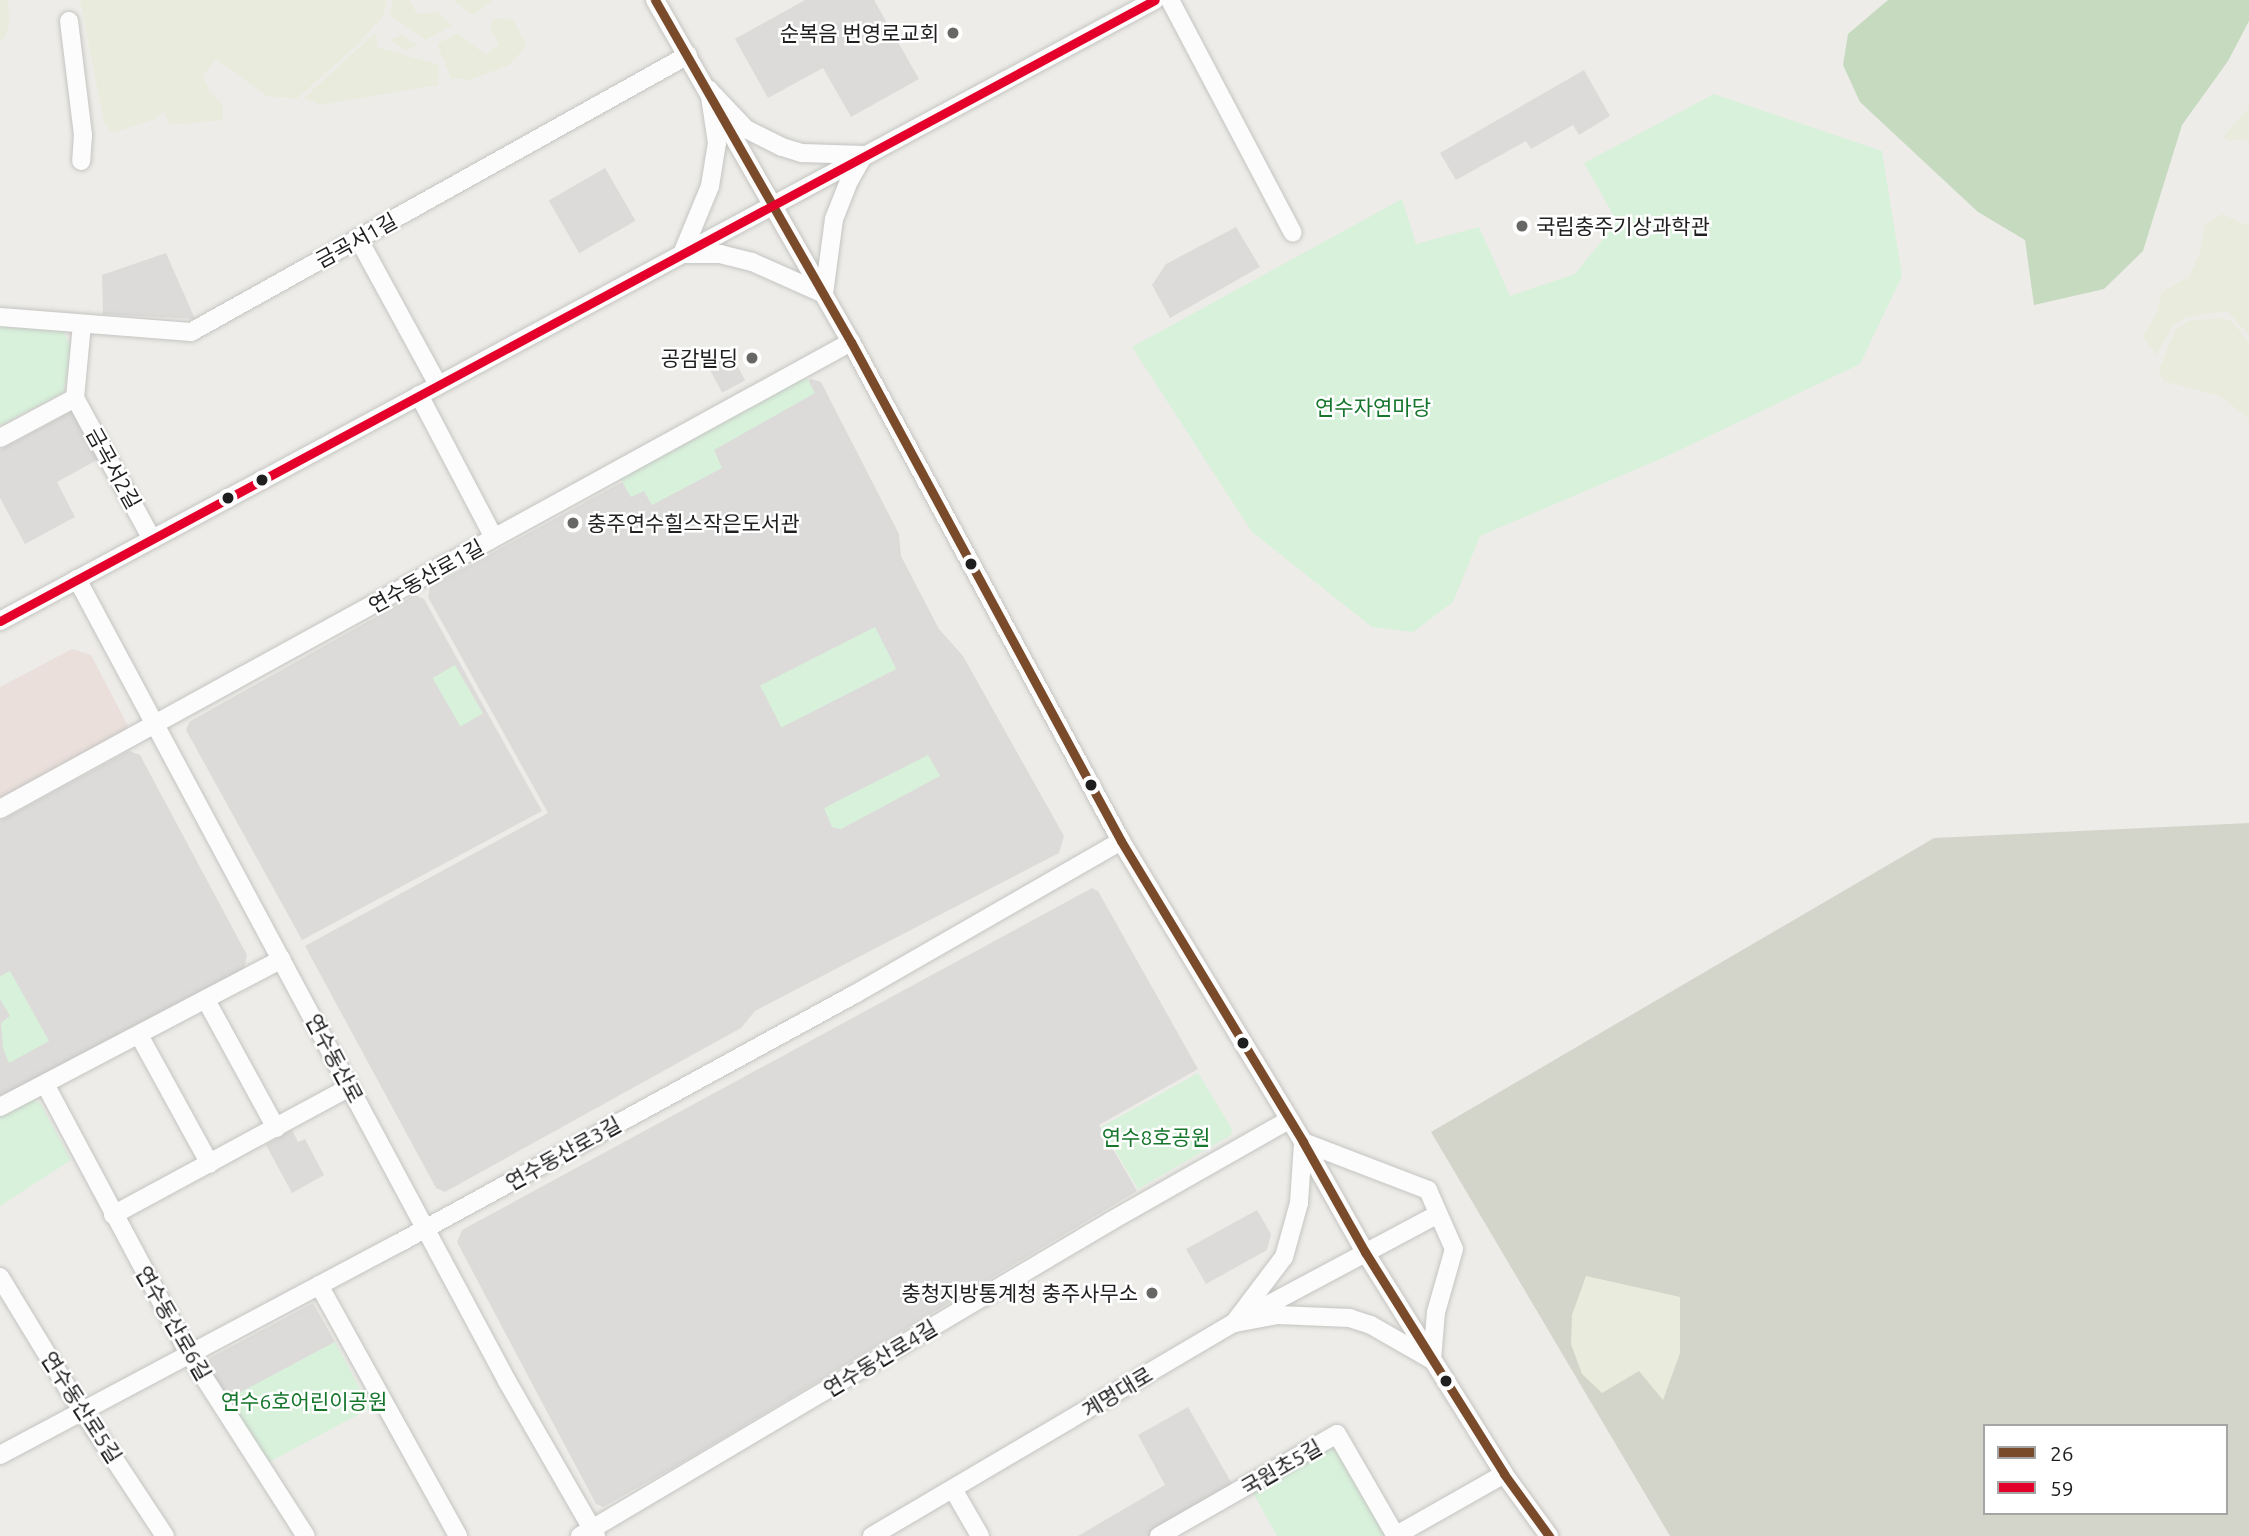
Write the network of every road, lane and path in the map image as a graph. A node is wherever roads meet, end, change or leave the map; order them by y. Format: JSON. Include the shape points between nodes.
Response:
{"nodes":[{"id":1,"x":655,"y":0,"type":"edge"},
{"id":2,"x":1155,"y":0,"type":"edge"},
{"id":3,"x":1170,"y":0,"type":"edge"},
{"id":4,"x":69,"y":21,"type":"dead end"},
{"id":5,"x":688,"y":55,"type":"junction"},
{"id":6,"x":709,"y":90,"type":"junction"},
{"id":7,"x":864,"y":155,"type":"junction"},
{"id":8,"x":81,"y":161,"type":"dead end"},
{"id":9,"x":773,"y":203,"type":"junction"},
{"id":10,"x":1293,"y":233,"type":"dead end"},
{"id":11,"x":358,"y":238,"type":"junction"},
{"id":12,"x":682,"y":254,"type":"junction"},
{"id":13,"x":824,"y":294,"type":"junction"},
{"id":14,"x":0,"y":317,"type":"edge"},
{"id":15,"x":82,"y":324,"type":"junction"},
{"id":16,"x":851,"y":342,"type":"junction"},
{"id":17,"x":438,"y":385,"type":"junction"},
{"id":18,"x":419,"y":395,"type":"junction"},
{"id":19,"x":75,"y":398,"type":"junction"},
{"id":20,"x":0,"y":438,"type":"edge"},
{"id":21,"x":494,"y":538,"type":"junction"},
{"id":22,"x":152,"y":539,"type":"junction"},
{"id":23,"x":77,"y":579,"type":"junction"},
{"id":24,"x":0,"y":621,"type":"edge"},
{"id":25,"x":155,"y":724,"type":"junction"},
{"id":26,"x":0,"y":809,"type":"edge"},
{"id":27,"x":1121,"y":841,"type":"junction"},
{"id":28,"x":282,"y":959,"type":"junction"},
{"id":29,"x":205,"y":1000,"type":"junction"},
{"id":30,"x":139,"y":1035,"type":"junction"},
{"id":31,"x":45,"y":1084,"type":"junction"},
{"id":32,"x":350,"y":1087,"type":"junction"},
{"id":33,"x":0,"y":1107,"type":"edge"},
{"id":34,"x":1289,"y":1120,"type":"junction"},
{"id":35,"x":276,"y":1128,"type":"junction"},
{"id":36,"x":1303,"y":1142,"type":"junction"},
{"id":37,"x":210,"y":1164,"type":"junction"},
{"id":38,"x":1438,"y":1214,"type":"junction"},
{"id":39,"x":113,"y":1215,"type":"junction"},
{"id":40,"x":427,"y":1228,"type":"junction"},
{"id":41,"x":1365,"y":1252,"type":"junction"},
{"id":42,"x":0,"y":1277,"type":"edge"},
{"id":43,"x":319,"y":1285,"type":"junction"},
{"id":44,"x":1234,"y":1323,"type":"junction"},
{"id":45,"x":189,"y":1354,"type":"junction"},
{"id":46,"x":1432,"y":1360,"type":"junction"},
{"id":47,"x":83,"y":1410,"type":"junction"},
{"id":48,"x":0,"y":1455,"type":"edge"},
{"id":49,"x":1504,"y":1474,"type":"junction"},
{"id":50,"x":953,"y":1489,"type":"junction"},
{"id":51,"x":589,"y":1534,"type":"edge"},
{"id":52,"x":165,"y":1536,"type":"edge"},
{"id":53,"x":306,"y":1536,"type":"edge"},
{"id":54,"x":458,"y":1536,"type":"edge"},
{"id":55,"x":872,"y":1536,"type":"edge"},
{"id":56,"x":980,"y":1536,"type":"edge"},
{"id":57,"x":1159,"y":1536,"type":"edge"},
{"id":58,"x":1395,"y":1536,"type":"edge"},
{"id":59,"x":1549,"y":1536,"type":"edge"}],
"edges":[{"from":1,"to":5,"type":"street"},
{"from":2,"to":7,"type":"street"},
{"from":3,"to":10,"type":"street"},
{"from":4,"to":8,"type":"street","via":[[83,135]]},
{"from":5,"to":6,"type":"street"},
{"from":5,"to":11,"type":"street","name":"금곡서1길"},
{"from":6,"to":7,"type":"street","via":[[746,130],[782,147],[802,153]]},
{"from":6,"to":9,"type":"street"},
{"from":6,"to":12,"type":"street","via":[[717,142],[709,186]]},
{"from":7,"to":9,"type":"street"},
{"from":7,"to":13,"type":"street","via":[[834,219]]},
{"from":9,"to":12,"type":"street"},
{"from":9,"to":13,"type":"street"},
{"from":11,"to":15,"type":"street","name":"금곡서1길","via":[[191,332]]},
{"from":11,"to":17,"type":"street"},
{"from":12,"to":13,"type":"street","via":[[720,254],[752,262]]},
{"from":12,"to":17,"type":"street"},
{"from":13,"to":16,"type":"street"},
{"from":14,"to":15,"type":"street","name":"금곡서1길"},
{"from":15,"to":19,"type":"street"},
{"from":16,"to":21,"type":"street","name":"연수동산로1길"},
{"from":16,"to":27,"type":"street"},
{"from":17,"to":18,"type":"street"},
{"from":18,"to":21,"type":"street"},
{"from":18,"to":22,"type":"street"},
{"from":19,"to":20,"type":"street"},
{"from":19,"to":22,"type":"street","name":"금곡서2길"},
{"from":21,"to":25,"type":"street","name":"연수동산로1길"},
{"from":22,"to":23,"type":"street"},
{"from":23,"to":24,"type":"street"},
{"from":23,"to":25,"type":"street","name":"연수동산로"},
{"from":25,"to":26,"type":"street","name":"연수동산로1길"},
{"from":25,"to":28,"type":"street","name":"연수동산로"},
{"from":27,"to":34,"type":"street"},
{"from":27,"to":40,"type":"street","name":"연수동산로3길","via":[[866,988]]},
{"from":28,"to":29,"type":"street"},
{"from":28,"to":32,"type":"street","name":"연수동산로"},
{"from":29,"to":30,"type":"street"},
{"from":29,"to":35,"type":"street"},
{"from":30,"to":31,"type":"street"},
{"from":30,"to":37,"type":"street"},
{"from":31,"to":33,"type":"street"},
{"from":31,"to":39,"type":"street","name":"연수동산로6길"},
{"from":32,"to":35,"type":"street"},
{"from":32,"to":40,"type":"street","name":"연수동산로"},
{"from":34,"to":36,"type":"street"},
{"from":34,"to":51,"type":"street","name":"연수동산로4길","via":[[1121,1215]]},
{"from":35,"to":37,"type":"street"},
{"from":36,"to":38,"type":"street","via":[[1427,1190]]},
{"from":36,"to":41,"type":"street"},
{"from":36,"to":44,"type":"street","via":[[1299,1203],[1284,1257]]},
{"from":37,"to":39,"type":"street"},
{"from":38,"to":41,"type":"street","name":"계명대로"},
{"from":38,"to":46,"type":"street","via":[[1454,1249],[1436,1312]]},
{"from":39,"to":45,"type":"street","name":"연수동산로6길"},
{"from":40,"to":43,"type":"street","name":"연수동산로3길"},
{"from":40,"to":51,"type":"street","name":"연수동산로"},
{"from":41,"to":44,"type":"street","name":"계명대로"},
{"from":41,"to":46,"type":"street"},
{"from":42,"to":47,"type":"street","name":"연수동산로5길"},
{"from":43,"to":45,"type":"street","name":"연수동산로3길"},
{"from":43,"to":54,"type":"street"},
{"from":44,"to":46,"type":"street","via":[[1278,1315],[1350,1318]]},
{"from":44,"to":50,"type":"street","name":"계명대로"},
{"from":45,"to":47,"type":"street","name":"연수동산로3길"},
{"from":45,"to":53,"type":"street","name":"연수동산로6길"},
{"from":46,"to":49,"type":"street"},
{"from":47,"to":48,"type":"street","name":"연수동산로3길"},
{"from":47,"to":52,"type":"street","name":"연수동산로5길"},
{"from":49,"to":58,"type":"street"},
{"from":49,"to":59,"type":"street"},
{"from":50,"to":55,"type":"street","name":"계명대로"},
{"from":50,"to":56,"type":"street"},
{"from":57,"to":58,"type":"street","name":"국원초5길","via":[[1336,1434]]}]}
